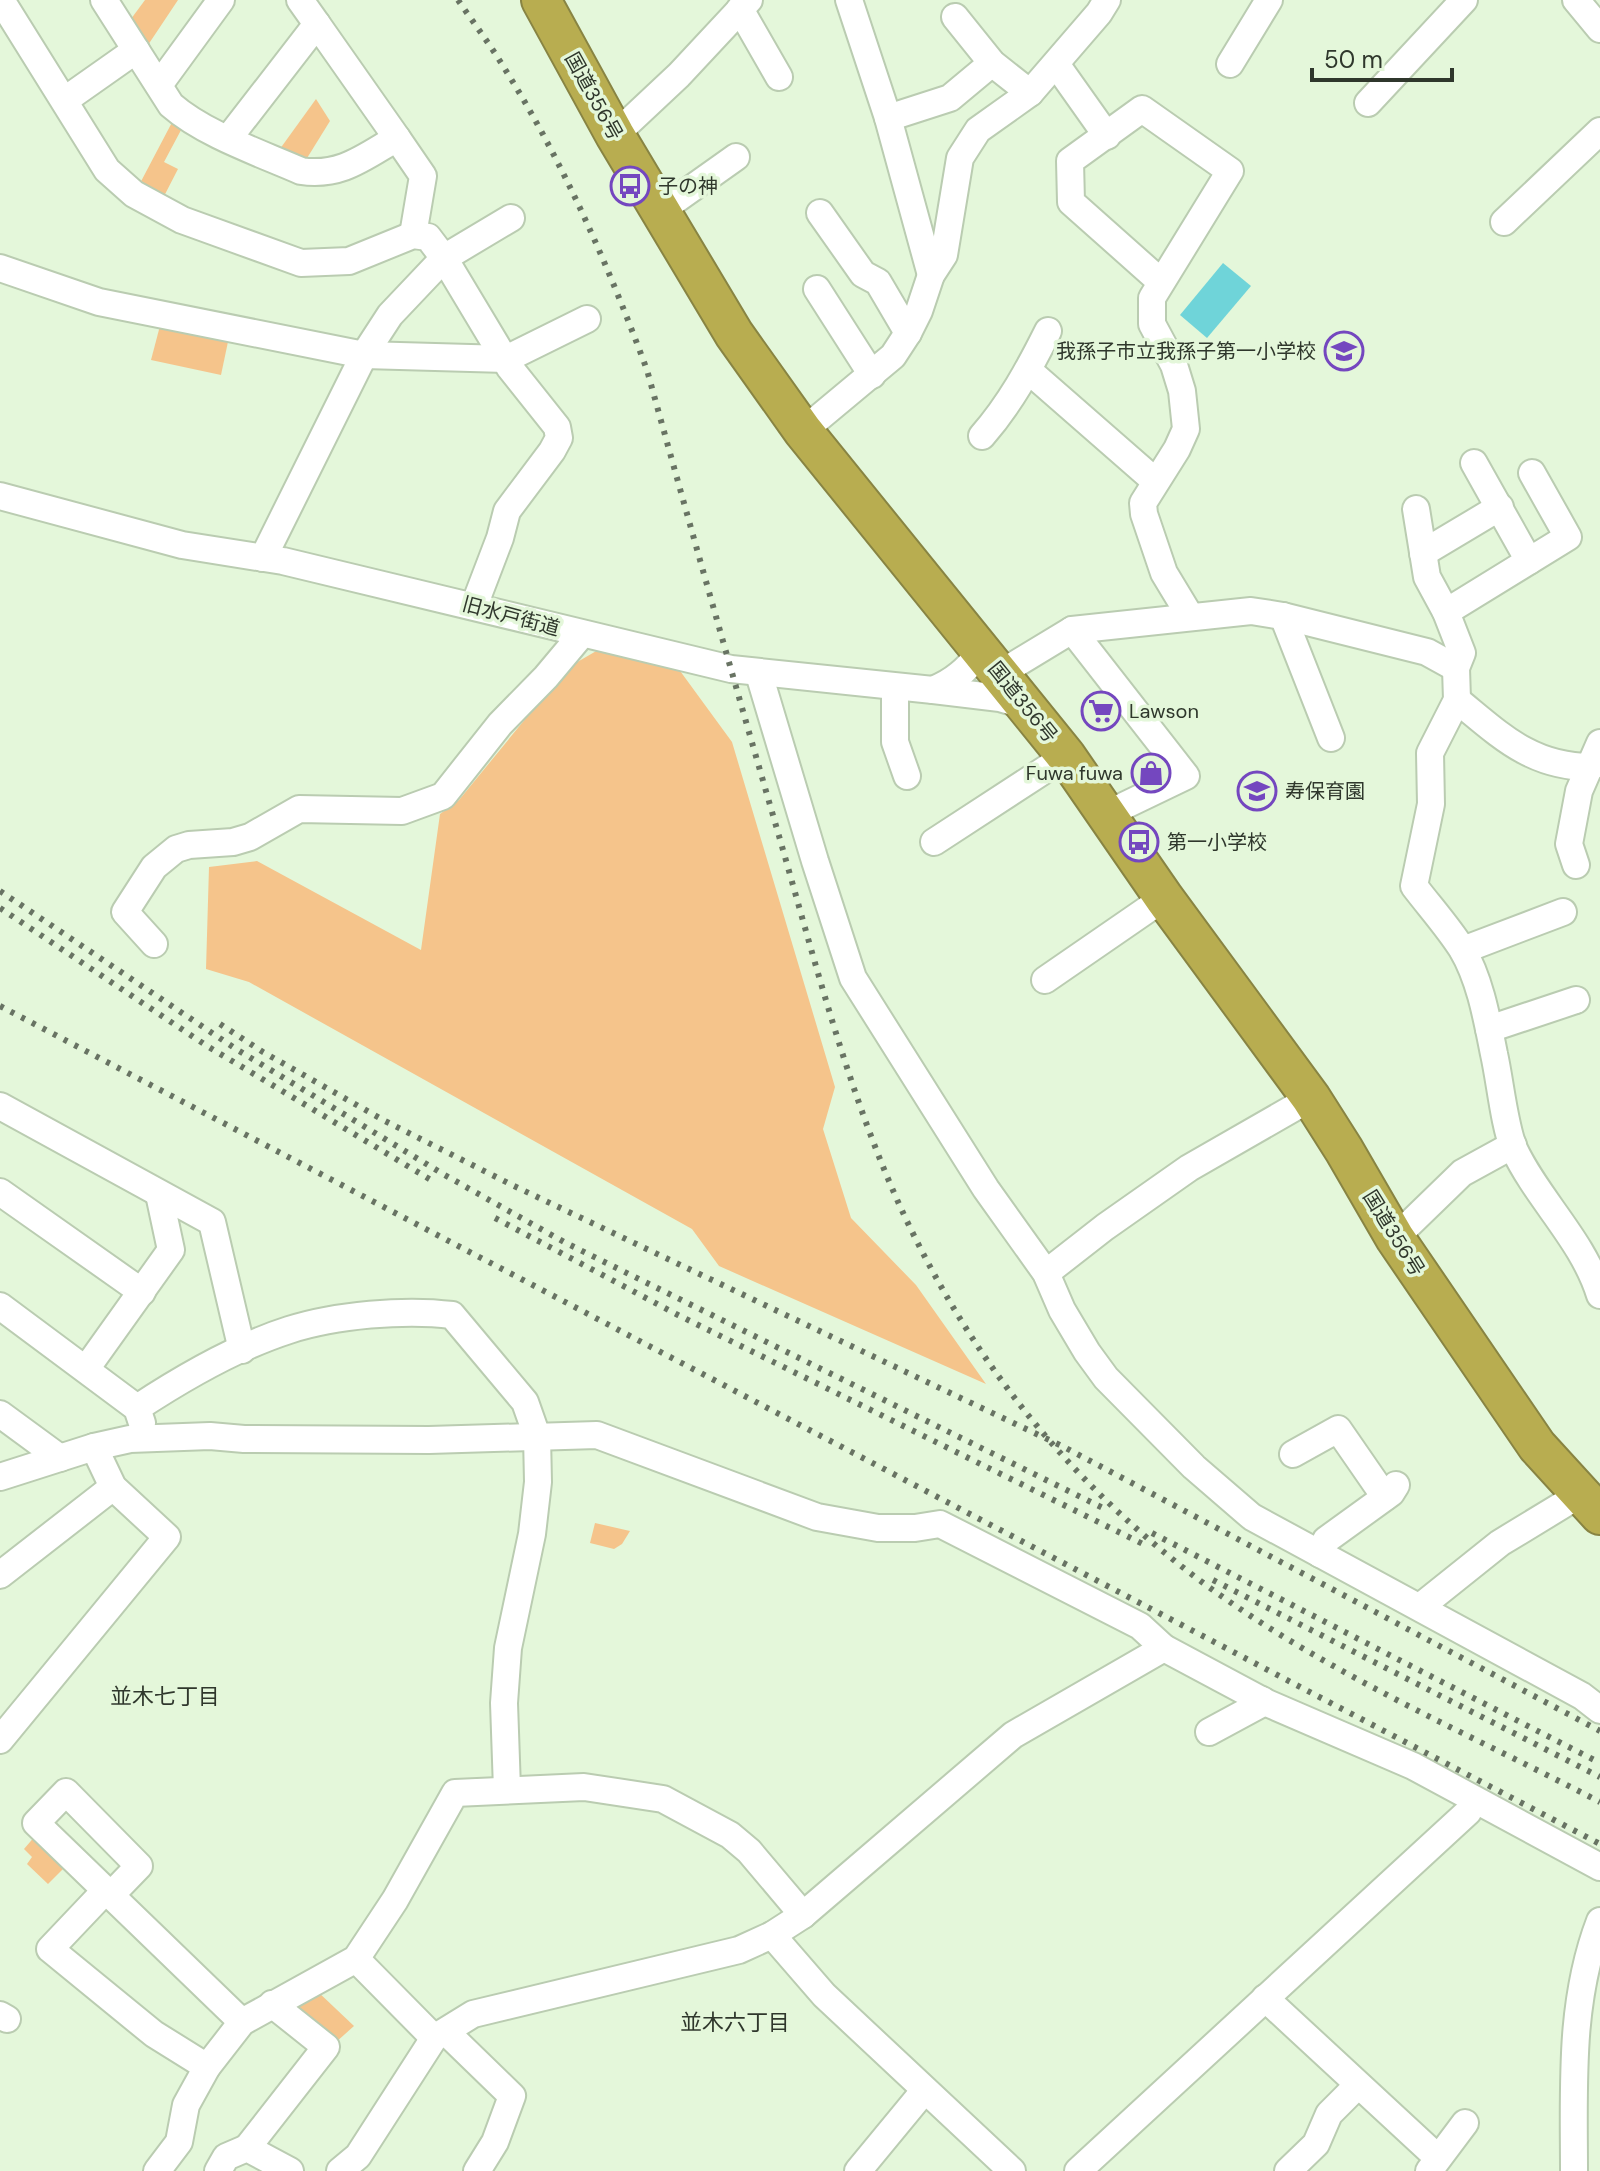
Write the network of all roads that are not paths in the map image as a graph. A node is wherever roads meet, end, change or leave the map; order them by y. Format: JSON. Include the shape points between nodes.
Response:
{"nodes":[{"id":1,"x":1,"y":0,"type":"edge"},
{"id":2,"x":104,"y":0,"type":"edge"},
{"id":3,"x":221,"y":0,"type":"edge"},
{"id":4,"x":300,"y":0,"type":"edge"},
{"id":5,"x":541,"y":0,"type":"edge"},
{"id":6,"x":849,"y":0,"type":"edge"},
{"id":7,"x":1107,"y":0,"type":"edge"},
{"id":8,"x":1464,"y":0,"type":"edge"},
{"id":9,"x":1576,"y":0,"type":"edge"},
{"id":10,"x":745,"y":5,"type":"edge"},
{"id":11,"x":1256,"y":5,"type":"edge"},
{"id":12,"x":955,"y":17,"type":"dead end"},
{"id":13,"x":317,"y":24,"type":"junction"},
{"id":14,"x":1600,"y":29,"type":"edge"},
{"id":15,"x":136,"y":50,"type":"junction"},
{"id":16,"x":992,"y":63,"type":"junction"},
{"id":17,"x":1056,"y":64,"type":"junction"},
{"id":18,"x":1230,"y":64,"type":"dead end"},
{"id":19,"x":779,"y":77,"type":"dead end"},
{"id":20,"x":159,"y":85,"type":"junction"},
{"id":21,"x":1030,"y":93,"type":"junction"},
{"id":22,"x":65,"y":100,"type":"junction"},
{"id":23,"x":1368,"y":103,"type":"dead end"},
{"id":24,"x":888,"y":118,"type":"junction"},
{"id":25,"x":1600,"y":131,"type":"edge"},
{"id":26,"x":615,"y":135,"type":"junction"},
{"id":27,"x":1107,"y":136,"type":"junction"},
{"id":28,"x":397,"y":138,"type":"junction"},
{"id":29,"x":228,"y":139,"type":"junction"},
{"id":30,"x":736,"y":157,"type":"dead end"},
{"id":31,"x":660,"y":211,"type":"junction"},
{"id":32,"x":820,"y":213,"type":"dead end"},
{"id":33,"x":511,"y":218,"type":"dead end"},
{"id":34,"x":1504,"y":222,"type":"dead end"},
{"id":35,"x":413,"y":235,"type":"junction"},
{"id":36,"x":444,"y":258,"type":"junction"},
{"id":37,"x":0,"y":268,"type":"edge"},
{"id":38,"x":931,"y":275,"type":"junction"},
{"id":39,"x":1161,"y":282,"type":"junction"},
{"id":40,"x":817,"y":289,"type":"dead end"},
{"id":41,"x":587,"y":319,"type":"dead end"},
{"id":42,"x":1048,"y":331,"type":"dead end"},
{"id":43,"x":908,"y":333,"type":"junction"},
{"id":44,"x":364,"y":355,"type":"junction"},
{"id":45,"x":506,"y":359,"type":"junction"},
{"id":46,"x":1028,"y":370,"type":"junction"},
{"id":47,"x":872,"y":375,"type":"junction"},
{"id":48,"x":803,"y":431,"type":"junction"},
{"id":49,"x":982,"y":436,"type":"dead end"},
{"id":50,"x":1474,"y":463,"type":"dead end"},
{"id":51,"x":1532,"y":473,"type":"dead end"},
{"id":52,"x":1155,"y":481,"type":"junction"},
{"id":53,"x":0,"y":496,"type":"edge"},
{"id":54,"x":1500,"y":507,"type":"junction"},
{"id":55,"x":1416,"y":509,"type":"dead end"},
{"id":56,"x":1423,"y":553,"type":"junction"},
{"id":57,"x":263,"y":558,"type":"junction"},
{"id":58,"x":1529,"y":561,"type":"junction"},
{"id":59,"x":474,"y":606,"type":"junction"},
{"id":60,"x":1446,"y":612,"type":"junction"},
{"id":61,"x":1190,"y":616,"type":"junction"},
{"id":62,"x":1283,"y":616,"type":"junction"},
{"id":63,"x":1072,"y":630,"type":"junction"},
{"id":64,"x":582,"y":634,"type":"junction"},
{"id":65,"x":991,"y":662,"type":"junction"},
{"id":66,"x":1456,"y":668,"type":"junction"},
{"id":67,"x":759,"y":674,"type":"junction"},
{"id":68,"x":895,"y":687,"type":"junction"},
{"id":69,"x":933,"y":690,"type":"junction"},
{"id":70,"x":1457,"y":700,"type":"junction"},
{"id":71,"x":1027,"y":706,"type":"junction"},
{"id":72,"x":1331,"y":738,"type":"dead end"},
{"id":73,"x":1595,"y":755,"type":"edge"},
{"id":74,"x":1066,"y":756,"type":"junction"},
{"id":75,"x":907,"y":776,"type":"dead end"},
{"id":76,"x":1107,"y":814,"type":"junction"},
{"id":77,"x":934,"y":842,"type":"dead end"},
{"id":78,"x":1576,"y":865,"type":"dead end"},
{"id":79,"x":1164,"y":898,"type":"junction"},
{"id":80,"x":1563,"y":912,"type":"dead end"},
{"id":81,"x":154,"y":944,"type":"dead end"},
{"id":82,"x":1463,"y":950,"type":"junction"},
{"id":83,"x":1045,"y":980,"type":"dead end"},
{"id":84,"x":1576,"y":1000,"type":"dead end"},
{"id":85,"x":1489,"y":1029,"type":"junction"},
{"id":86,"x":1311,"y":1098,"type":"junction"},
{"id":87,"x":0,"y":1106,"type":"edge"},
{"id":88,"x":1513,"y":1145,"type":"junction"},
{"id":89,"x":159,"y":1194,"type":"junction"},
{"id":90,"x":5,"y":1205,"type":"edge"},
{"id":91,"x":1395,"y":1238,"type":"junction"},
{"id":92,"x":1046,"y":1273,"type":"junction"},
{"id":93,"x":142,"y":1292,"type":"junction"},
{"id":94,"x":1600,"y":1295,"type":"edge"},
{"id":95,"x":0,"y":1306,"type":"edge"},
{"id":96,"x":242,"y":1350,"type":"junction"},
{"id":97,"x":86,"y":1369,"type":"junction"},
{"id":98,"x":137,"y":1408,"type":"junction"},
{"id":99,"x":0,"y":1414,"type":"edge"},
{"id":100,"x":537,"y":1436,"type":"junction"},
{"id":101,"x":147,"y":1438,"type":"junction"},
{"id":102,"x":94,"y":1447,"type":"junction"},
{"id":103,"x":1293,"y":1454,"type":"dead end"},
{"id":104,"x":60,"y":1458,"type":"junction"},
{"id":105,"x":0,"y":1477,"type":"edge"},
{"id":106,"x":113,"y":1487,"type":"junction"},
{"id":107,"x":1590,"y":1505,"type":"edge"},
{"id":108,"x":1320,"y":1554,"type":"junction"},
{"id":109,"x":0,"y":1575,"type":"edge"},
{"id":110,"x":1420,"y":1607,"type":"junction"},
{"id":111,"x":1164,"y":1648,"type":"junction"},
{"id":112,"x":1262,"y":1700,"type":"junction"},
{"id":113,"x":1600,"y":1710,"type":"edge"},
{"id":114,"x":1209,"y":1732,"type":"dead end"},
{"id":115,"x":0,"y":1740,"type":"edge"},
{"id":116,"x":507,"y":1789,"type":"junction"},
{"id":117,"x":1474,"y":1800,"type":"junction"},
{"id":118,"x":1600,"y":1867,"type":"edge"},
{"id":119,"x":803,"y":1915,"type":"junction"},
{"id":120,"x":1600,"y":1921,"type":"edge"},
{"id":121,"x":772,"y":1935,"type":"junction"},
{"id":122,"x":356,"y":1959,"type":"junction"},
{"id":123,"x":1265,"y":1998,"type":"junction"},
{"id":124,"x":272,"y":2004,"type":"junction"},
{"id":125,"x":242,"y":2022,"type":"junction"},
{"id":126,"x":440,"y":2035,"type":"junction"},
{"id":127,"x":207,"y":2067,"type":"junction"},
{"id":128,"x":1357,"y":2086,"type":"junction"},
{"id":129,"x":924,"y":2091,"type":"junction"},
{"id":130,"x":1465,"y":2123,"type":"dead end"},
{"id":131,"x":247,"y":2148,"type":"junction"},
{"id":132,"x":1434,"y":2164,"type":"edge"},
{"id":133,"x":157,"y":2171,"type":"edge"},
{"id":134,"x":218,"y":2171,"type":"edge"},
{"id":135,"x":290,"y":2171,"type":"edge"},
{"id":136,"x":340,"y":2171,"type":"edge"},
{"id":137,"x":477,"y":2171,"type":"edge"},
{"id":138,"x":858,"y":2171,"type":"edge"},
{"id":139,"x":1012,"y":2171,"type":"edge"},
{"id":140,"x":1078,"y":2171,"type":"edge"},
{"id":141,"x":1288,"y":2171,"type":"edge"},
{"id":142,"x":1574,"y":2171,"type":"edge"}],
"edges":[{"from":1,"to":22,"type":"street"},
{"from":2,"to":15,"type":"street"},
{"from":3,"to":20,"type":"street"},
{"from":4,"to":13,"type":"street"},
{"from":5,"to":26,"type":"highway","name":"国道356号"},
{"from":6,"to":24,"type":"street"},
{"from":7,"to":17,"type":"street"},
{"from":8,"to":23,"type":"street"},
{"from":9,"to":14,"type":"street"},
{"from":10,"to":19,"type":"street"},
{"from":10,"to":26,"type":"street"},
{"from":11,"to":18,"type":"street"},
{"from":12,"to":16,"type":"street"},
{"from":13,"to":28,"type":"street"},
{"from":13,"to":29,"type":"street"},
{"from":15,"to":20,"type":"street"},
{"from":15,"to":22,"type":"street"},
{"from":16,"to":21,"type":"street"},
{"from":16,"to":24,"type":"street","via":[[950,98]]},
{"from":17,"to":21,"type":"street"},
{"from":17,"to":27,"type":"street"},
{"from":20,"to":29,"type":"street","via":[[178,111]]},
{"from":21,"to":38,"type":"street","via":[[978,130],[960,158],[944,255]]},
{"from":22,"to":35,"type":"street","via":[[107,170],[134,194],[195,225],[301,263],[349,261]]},
{"from":24,"to":38,"type":"street"},
{"from":25,"to":34,"type":"street"},
{"from":26,"to":31,"type":"highway","name":"国道356号"},
{"from":27,"to":39,"type":"street","via":[[1070,161],[1071,202]]},
{"from":27,"to":39,"type":"street","via":[[1142,109],[1230,171]]},
{"from":28,"to":29,"type":"street","via":[[343,170],[312,173]]},
{"from":28,"to":35,"type":"street","via":[[423,176]]},
{"from":30,"to":31,"type":"street"},
{"from":31,"to":48,"type":"highway","name":"国道356号","via":[[734,334]]},
{"from":32,"to":43,"type":"street","via":[[863,274],[878,282]]},
{"from":33,"to":36,"type":"street"},
{"from":35,"to":36,"type":"street","via":[[428,237]]},
{"from":36,"to":44,"type":"street","via":[[390,315]]},
{"from":36,"to":45,"type":"street"},
{"from":37,"to":44,"type":"street","via":[[99,302]]},
{"from":38,"to":43,"type":"street"},
{"from":39,"to":52,"type":"street","via":[[1152,298],[1152,324],[1174,365],[1186,429]]},
{"from":40,"to":47,"type":"street"},
{"from":41,"to":45,"type":"street"},
{"from":42,"to":46,"type":"street"},
{"from":43,"to":47,"type":"street"},
{"from":44,"to":45,"type":"street"},
{"from":44,"to":57,"type":"street"},
{"from":45,"to":59,"type":"street","via":[[557,427],[559,438],[507,511]]},
{"from":46,"to":49,"type":"street"},
{"from":46,"to":52,"type":"street"},
{"from":47,"to":48,"type":"street"},
{"from":48,"to":65,"type":"highway","name":"国道356号"},
{"from":50,"to":54,"type":"street"},
{"from":51,"to":58,"type":"street","via":[[1568,537]]},
{"from":52,"to":61,"type":"street","via":[[1143,503],[1147,531]]},
{"from":53,"to":57,"type":"street","name":"旧水戸街道","via":[[182,545]]},
{"from":54,"to":56,"type":"street"},
{"from":54,"to":58,"type":"street"},
{"from":55,"to":56,"type":"street"},
{"from":56,"to":60,"type":"street","via":[[1427,577]]},
{"from":57,"to":59,"type":"street","name":"旧水戸街道"},
{"from":58,"to":60,"type":"street"},
{"from":59,"to":64,"type":"street","name":"旧水戸街道"},
{"from":60,"to":66,"type":"street","via":[[1462,653]]},
{"from":61,"to":62,"type":"street","via":[[1251,611]]},
{"from":61,"to":63,"type":"street"},
{"from":62,"to":66,"type":"street","via":[[1427,652]]},
{"from":62,"to":72,"type":"street"},
{"from":63,"to":65,"type":"street"},
{"from":63,"to":76,"type":"street","via":[[1186,776]]},
{"from":64,"to":67,"type":"street","name":"旧水戸街道"},
{"from":64,"to":81,"type":"street","via":[[443,796],[402,811],[299,809],[250,837],[189,845],[165,856],[125,912]]},
{"from":65,"to":69,"type":"street"},
{"from":65,"to":71,"type":"highway","name":"国道356号"},
{"from":66,"to":70,"type":"street"},
{"from":67,"to":68,"type":"street","name":"旧水戸街道"},
{"from":67,"to":92,"type":"street","via":[[853,978],[986,1189]]},
{"from":68,"to":69,"type":"street","name":"旧水戸街道"},
{"from":68,"to":75,"type":"street","via":[[895,742]]},
{"from":69,"to":71,"type":"street","name":"旧水戸街道"},
{"from":70,"to":73,"type":"street","via":[[1525,753],[1573,767]]},
{"from":70,"to":82,"type":"street","via":[[1430,753],[1431,804],[1414,886]]},
{"from":71,"to":74,"type":"highway","name":"国道356号"},
{"from":73,"to":78,"type":"street","via":[[1579,791],[1569,844]]},
{"from":74,"to":76,"type":"highway","name":"国道356号"},
{"from":74,"to":77,"type":"street"},
{"from":76,"to":79,"type":"highway","name":"国道356号"},
{"from":79,"to":83,"type":"street"},
{"from":79,"to":86,"type":"highway","name":"国道356号"},
{"from":80,"to":82,"type":"street"},
{"from":82,"to":85,"type":"street"},
{"from":84,"to":85,"type":"street"},
{"from":85,"to":88,"type":"street"},
{"from":86,"to":91,"type":"highway","name":"国道356号"},
{"from":86,"to":92,"type":"street","via":[[1189,1168]]},
{"from":87,"to":89,"type":"street"},
{"from":88,"to":91,"type":"street","via":[[1462,1173]]},
{"from":88,"to":94,"type":"street","via":[[1593,1274]]},
{"from":89,"to":93,"type":"street","via":[[171,1250]]},
{"from":89,"to":96,"type":"street","via":[[212,1222]]},
{"from":90,"to":93,"type":"street"},
{"from":91,"to":107,"type":"highway","name":"国道356号","via":[[1537,1446]]},
{"from":92,"to":108,"type":"street","via":[[1062,1310],[1106,1378],[1227,1497]]},
{"from":93,"to":97,"type":"street"},
{"from":95,"to":97,"type":"street"},
{"from":96,"to":98,"type":"street"},
{"from":96,"to":100,"type":"street","via":[[290,1329],[370,1314],[452,1315],[525,1402]]},
{"from":97,"to":98,"type":"street"},
{"from":98,"to":101,"type":"street"},
{"from":99,"to":104,"type":"street"},
{"from":100,"to":101,"type":"street"},
{"from":100,"to":111,"type":"street","via":[[597,1435],[817,1517],[878,1528],[940,1524],[1140,1626]]},
{"from":100,"to":116,"type":"street","via":[[532,1534],[508,1648]]},
{"from":101,"to":102,"type":"street"},
{"from":102,"to":104,"type":"street"},
{"from":102,"to":106,"type":"street"},
{"from":103,"to":108,"type":"street","via":[[1338,1429],[1391,1491],[1326,1540]]},
{"from":104,"to":105,"type":"street"},
{"from":106,"to":109,"type":"street"},
{"from":106,"to":115,"type":"street","via":[[167,1537]]},
{"from":107,"to":110,"type":"street","via":[[1500,1543]]},
{"from":108,"to":110,"type":"street"},
{"from":110,"to":113,"type":"street"},
{"from":111,"to":112,"type":"street"},
{"from":111,"to":119,"type":"street","via":[[1013,1735]]},
{"from":112,"to":114,"type":"street"},
{"from":112,"to":117,"type":"street","via":[[1413,1766]]},
{"from":116,"to":119,"type":"street","via":[[584,1787],[663,1799],[730,1835]]},
{"from":116,"to":122,"type":"street","via":[[455,1793]]},
{"from":117,"to":118,"type":"street"},
{"from":117,"to":123,"type":"street","via":[[1468,1812]]},
{"from":119,"to":121,"type":"street"},
{"from":120,"to":142,"type":"street","via":[[1575,2019]]},
{"from":121,"to":126,"type":"street","via":[[739,1950],[473,2014]]},
{"from":121,"to":129,"type":"street","via":[[824,1995]]},
{"from":122,"to":124,"type":"street"},
{"from":122,"to":126,"type":"street"},
{"from":123,"to":128,"type":"street"},
{"from":123,"to":140,"type":"street"},
{"from":124,"to":125,"type":"street"},
{"from":124,"to":131,"type":"street","via":[[326,2047]]},
{"from":125,"to":127,"type":"street"},
{"from":125,"to":127,"type":"street","via":[[108,1894],[50,1949],[154,2034]]},
{"from":126,"to":136,"type":"street","via":[[358,2156]]},
{"from":126,"to":137,"type":"street","via":[[512,2096],[495,2142]]},
{"from":127,"to":133,"type":"street","via":[[186,2105],[179,2142]]},
{"from":128,"to":132,"type":"street"},
{"from":128,"to":141,"type":"street","via":[[1329,2114],[1316,2144]]},
{"from":129,"to":138,"type":"street"},
{"from":129,"to":139,"type":"street"},
{"from":130,"to":132,"type":"street"},
{"from":131,"to":134,"type":"street","via":[[226,2157]]},
{"from":131,"to":135,"type":"street"}]}
